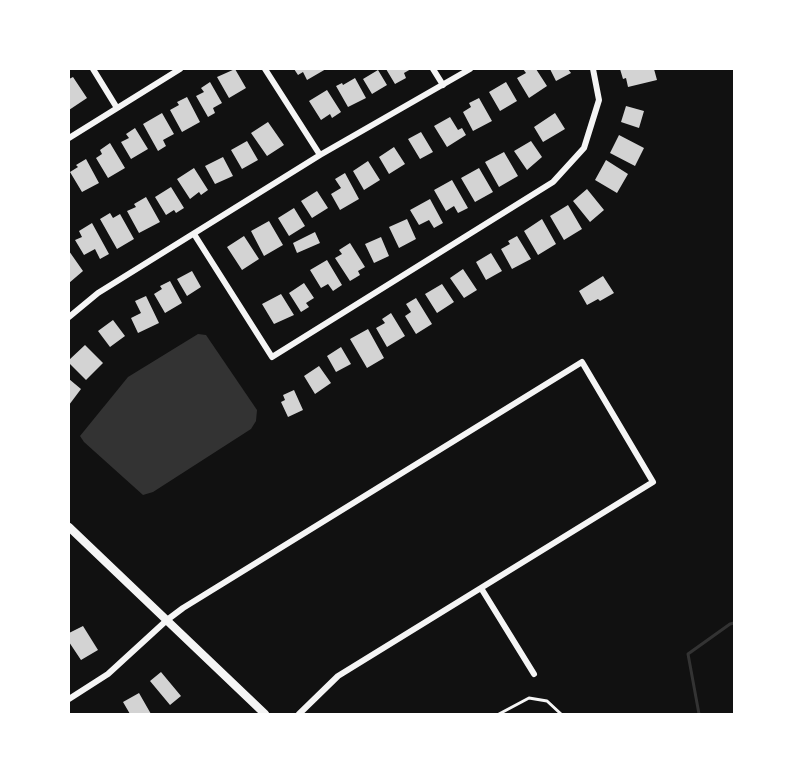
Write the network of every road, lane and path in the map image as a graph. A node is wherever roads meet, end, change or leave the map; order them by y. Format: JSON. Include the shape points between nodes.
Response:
{"nodes":[{"id":1,"x":93,"y":69,"type":"edge"},
{"id":2,"x":180,"y":69,"type":"edge"},
{"id":3,"x":265,"y":69,"type":"edge"},
{"id":4,"x":433,"y":69,"type":"edge"},
{"id":5,"x":470,"y":69,"type":"edge"},
{"id":6,"x":593,"y":69,"type":"edge"},
{"id":7,"x":443,"y":85,"type":"junction"},
{"id":8,"x":117,"y":108,"type":"junction"},
{"id":9,"x":69,"y":138,"type":"edge"},
{"id":10,"x":320,"y":155,"type":"junction"},
{"id":11,"x":194,"y":234,"type":"junction"},
{"id":12,"x":69,"y":317,"type":"edge"},
{"id":13,"x":69,"y":527,"type":"edge"},
{"id":14,"x":481,"y":588,"type":"junction"},
{"id":15,"x":167,"y":620,"type":"junction"},
{"id":16,"x":534,"y":674,"type":"dead end"},
{"id":17,"x":69,"y":699,"type":"edge"},
{"id":18,"x":265,"y":714,"type":"edge"},
{"id":19,"x":299,"y":714,"type":"edge"},
{"id":20,"x":500,"y":714,"type":"edge"},
{"id":21,"x":561,"y":714,"type":"edge"}],
"edges":[{"from":1,"to":8,"type":"street"},
{"from":2,"to":8,"type":"street"},
{"from":3,"to":10,"type":"street"},
{"from":4,"to":7,"type":"street"},
{"from":5,"to":7,"type":"street"},
{"from":6,"to":11,"type":"street","via":[[599,100],[584,148],[553,182],[272,357]]},
{"from":7,"to":10,"type":"street"},
{"from":8,"to":9,"type":"street"},
{"from":10,"to":11,"type":"street"},
{"from":11,"to":12,"type":"street","via":[[99,293]]},
{"from":13,"to":15,"type":"street"},
{"from":14,"to":15,"type":"street","via":[[653,482],[582,362]]},
{"from":14,"to":16,"type":"street"},
{"from":14,"to":19,"type":"street","via":[[338,676]]},
{"from":15,"to":17,"type":"street","via":[[108,674]]},
{"from":15,"to":18,"type":"street"},
{"from":20,"to":21,"type":"lane","via":[[529,698],[547,701]]}]}
